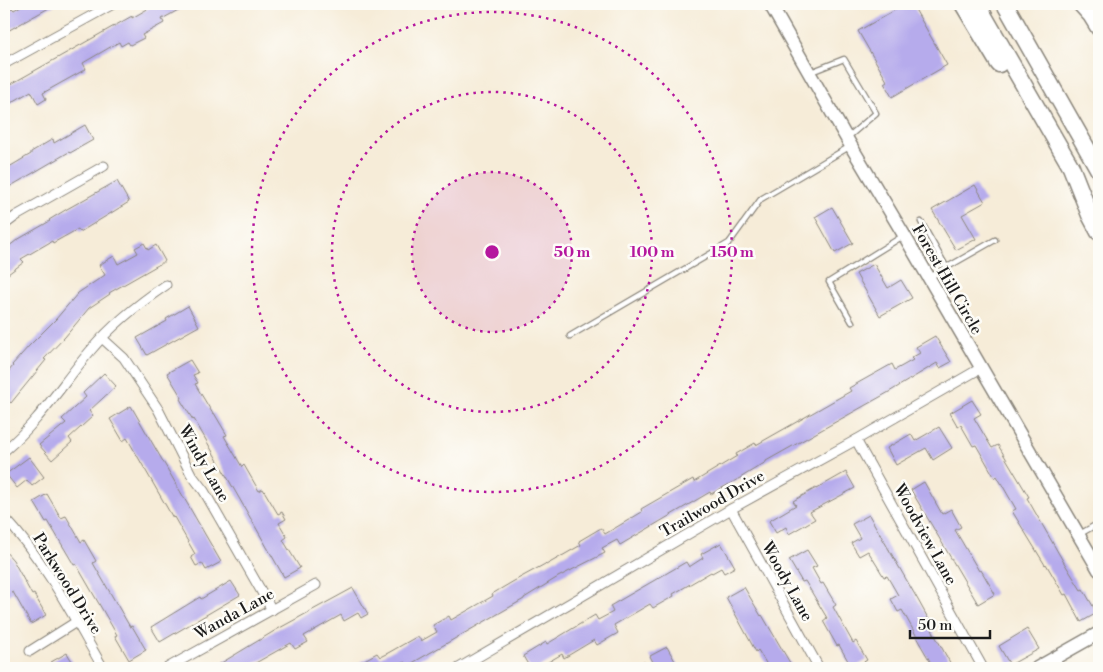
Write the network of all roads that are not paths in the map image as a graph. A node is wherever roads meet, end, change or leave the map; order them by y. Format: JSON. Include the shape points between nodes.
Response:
{"nodes":[{"id":1,"x":113,"y":4,"type":"edge"},
{"id":2,"x":770,"y":4,"type":"edge"},
{"id":3,"x":963,"y":4,"type":"edge"},
{"id":4,"x":977,"y":4,"type":"edge"},
{"id":5,"x":1005,"y":4,"type":"edge"},
{"id":6,"x":1082,"y":4,"type":"edge"},
{"id":7,"x":1099,"y":28,"type":"edge"},
{"id":8,"x":4,"y":64,"type":"edge"},
{"id":9,"x":809,"y":73,"type":"junction"},
{"id":10,"x":849,"y":142,"type":"junction"},
{"id":11,"x":104,"y":166,"type":"dead end"},
{"id":12,"x":1099,"y":170,"type":"edge"},
{"id":13,"x":1090,"y":215,"type":"junction"},
{"id":14,"x":921,"y":222,"type":"dead end"},
{"id":15,"x":4,"y":225,"type":"edge"},
{"id":16,"x":1099,"y":232,"type":"edge"},
{"id":17,"x":904,"y":235,"type":"junction"},
{"id":18,"x":995,"y":240,"type":"dead end"},
{"id":19,"x":947,"y":268,"type":"junction"},
{"id":20,"x":929,"y":278,"type":"junction"},
{"id":21,"x":166,"y":285,"type":"dead end"},
{"id":22,"x":852,"y":322,"type":"dead end"},
{"id":23,"x":570,"y":336,"type":"dead end"},
{"id":24,"x":102,"y":338,"type":"junction"},
{"id":25,"x":981,"y":368,"type":"junction"},
{"id":26,"x":856,"y":440,"type":"junction"},
{"id":27,"x":4,"y":450,"type":"edge"},
{"id":28,"x":731,"y":509,"type":"junction"},
{"id":29,"x":4,"y":517,"type":"edge"},
{"id":30,"x":1099,"y":523,"type":"edge"},
{"id":31,"x":1079,"y":534,"type":"junction"},
{"id":32,"x":1099,"y":570,"type":"edge"},
{"id":33,"x":316,"y":585,"type":"dead end"},
{"id":34,"x":272,"y":610,"type":"junction"},
{"id":35,"x":76,"y":622,"type":"junction"},
{"id":36,"x":1099,"y":633,"type":"edge"},
{"id":37,"x":30,"y":651,"type":"dead end"},
{"id":38,"x":1059,"y":662,"type":"edge"},
{"id":39,"x":103,"y":668,"type":"edge"},
{"id":40,"x":167,"y":668,"type":"edge"},
{"id":41,"x":459,"y":668,"type":"edge"},
{"id":42,"x":819,"y":668,"type":"edge"},
{"id":43,"x":983,"y":668,"type":"edge"},
{"id":44,"x":1037,"y":668,"type":"edge"}],
"edges":[{"from":1,"to":8,"type":"street"},
{"from":2,"to":9,"type":"street","name":"Forest Hill Circle"},
{"from":3,"to":13,"type":"highway"},
{"from":4,"to":13,"type":"highway","via":[[1071,167]]},
{"from":5,"to":12,"type":"highway"},
{"from":6,"to":7,"type":"highway"},
{"from":9,"to":10,"type":"street","name":"Forest Hill Circle"},
{"from":9,"to":10,"type":"lane","via":[[844,59],[876,114]]},
{"from":10,"to":17,"type":"street","name":"Forest Hill Circle"},
{"from":10,"to":23,"type":"lane","via":[[761,199],[729,243]]},
{"from":11,"to":15,"type":"street"},
{"from":13,"to":16,"type":"highway"},
{"from":14,"to":19,"type":"lane"},
{"from":17,"to":20,"type":"street","name":"Forest Hill Circle"},
{"from":17,"to":22,"type":"lane","via":[[829,282]]},
{"from":18,"to":19,"type":"lane"},
{"from":19,"to":20,"type":"lane"},
{"from":20,"to":25,"type":"street","name":"Forest Hill Circle"},
{"from":21,"to":24,"type":"street","via":[[141,302]]},
{"from":24,"to":27,"type":"street","via":[[44,411]]},
{"from":24,"to":34,"type":"street","name":"Windy Lane","via":[[124,358],[158,409],[191,474]]},
{"from":25,"to":26,"type":"street","name":"Trailwood Drive"},
{"from":25,"to":31,"type":"street","name":"Forest Hill Circle"},
{"from":26,"to":28,"type":"street","name":"Trailwood Drive"},
{"from":26,"to":43,"type":"street","name":"Woodview Lane"},
{"from":28,"to":41,"type":"street","name":"Trailwood Drive"},
{"from":28,"to":42,"type":"street","name":"Woody Lane"},
{"from":29,"to":35,"type":"street","name":"Parkwood Drive","via":[[42,565]]},
{"from":30,"to":31,"type":"lane"},
{"from":31,"to":32,"type":"street","name":"Forest Hill Circle"},
{"from":33,"to":34,"type":"street","name":"Wanda Lane"},
{"from":34,"to":40,"type":"street","name":"Wanda Lane"},
{"from":35,"to":37,"type":"street"},
{"from":35,"to":39,"type":"street","name":"Parkwood Drive"},
{"from":36,"to":38,"type":"street"},
{"from":38,"to":44,"type":"street"}]}
